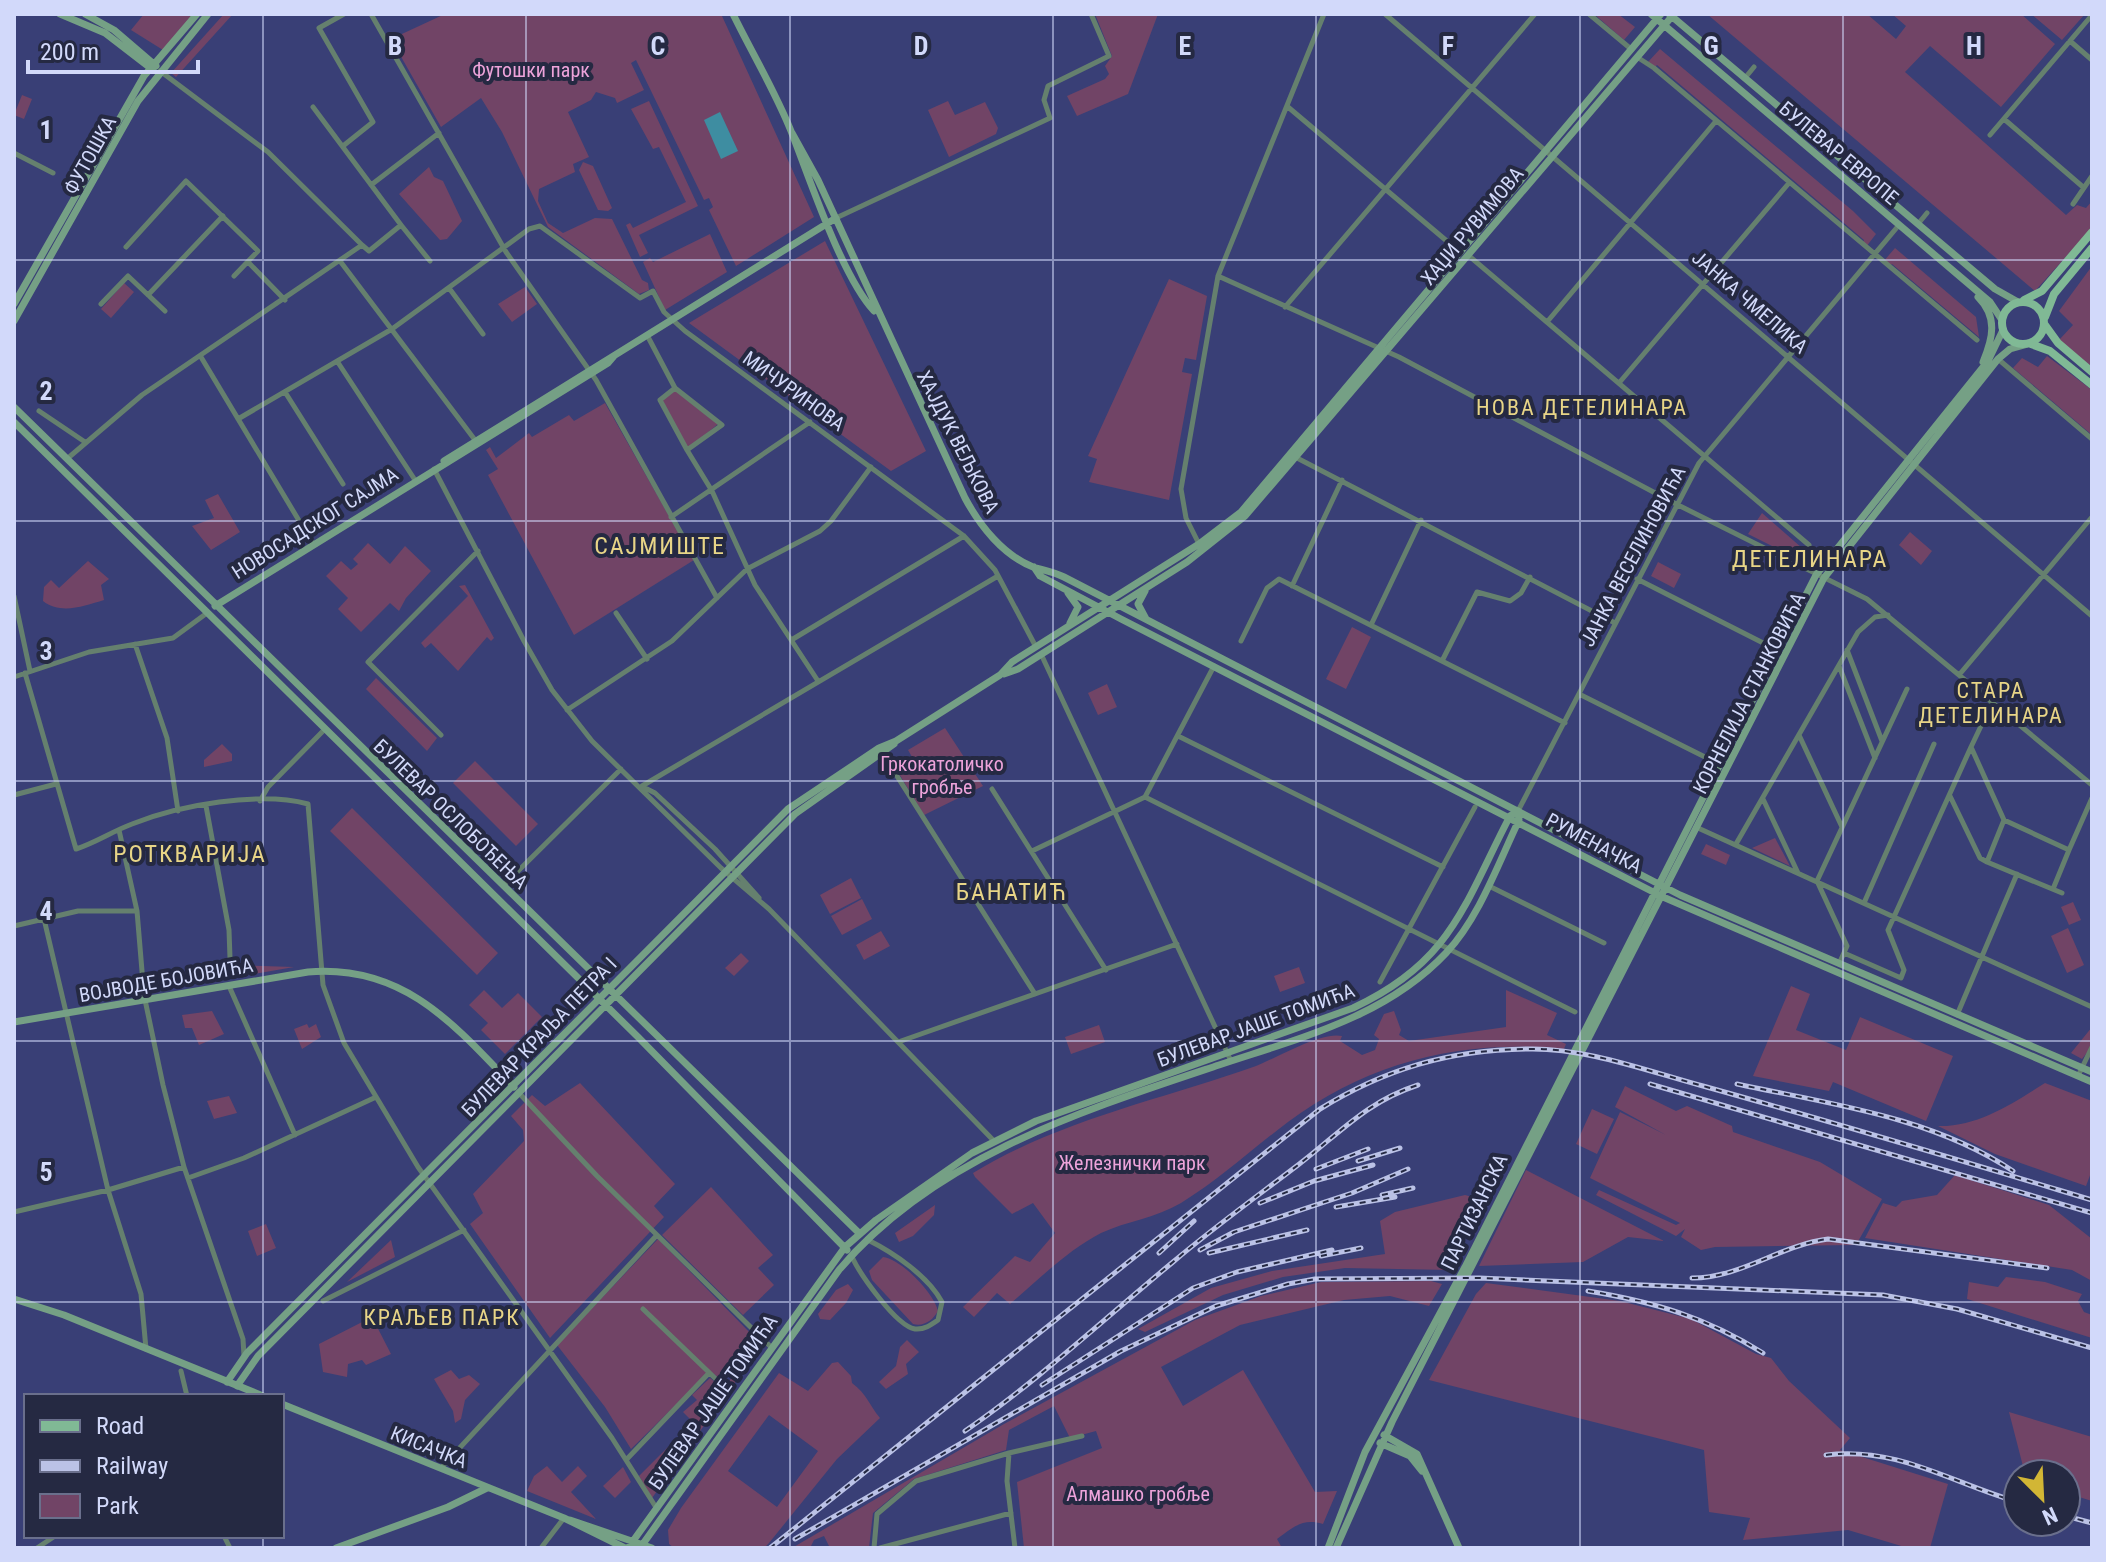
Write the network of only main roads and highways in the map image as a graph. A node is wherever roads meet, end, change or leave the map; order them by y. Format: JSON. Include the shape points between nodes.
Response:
{"nodes":[{"id":1,"x":60,"y":14,"type":"edge"},
{"id":2,"x":85,"y":14,"type":"edge"},
{"id":3,"x":197,"y":14,"type":"edge"},
{"id":4,"x":208,"y":14,"type":"edge"},
{"id":5,"x":733,"y":14,"type":"edge"},
{"id":6,"x":1672,"y":15,"type":"edge"},
{"id":7,"x":1656,"y":16,"type":"edge"},
{"id":8,"x":1663,"y":26,"type":"junction"},
{"id":9,"x":1634,"y":53,"type":"junction"},
{"id":10,"x":155,"y":68,"type":"junction"},
{"id":11,"x":832,"y":220,"type":"junction"},
{"id":12,"x":2092,"y":232,"type":"edge"},
{"id":13,"x":2092,"y":248,"type":"edge"},
{"id":14,"x":1946,"y":264,"type":"junction"},
{"id":15,"x":2019,"y":302,"type":"junction"},
{"id":16,"x":14,"y":304,"type":"edge"},
{"id":17,"x":14,"y":321,"type":"edge"},
{"id":18,"x":2045,"y":321,"type":"junction"},
{"id":19,"x":2002,"y":325,"type":"junction"},
{"id":20,"x":2029,"y":344,"type":"junction"},
{"id":21,"x":1979,"y":371,"type":"junction"},
{"id":22,"x":2092,"y":372,"type":"edge"},
{"id":23,"x":2092,"y":385,"type":"edge"},
{"id":24,"x":14,"y":407,"type":"edge"},
{"id":25,"x":14,"y":422,"type":"edge"},
{"id":26,"x":1294,"y":456,"type":"junction"},
{"id":27,"x":1911,"y":460,"type":"junction"},
{"id":28,"x":1034,"y":567,"type":"junction"},
{"id":29,"x":1820,"y":576,"type":"junction"},
{"id":30,"x":1061,"y":586,"type":"junction"},
{"id":31,"x":1148,"y":587,"type":"junction"},
{"id":32,"x":1109,"y":601,"type":"junction"},
{"id":33,"x":215,"y":605,"type":"junction"},
{"id":34,"x":1117,"y":605,"type":"junction"},
{"id":35,"x":1099,"y":606,"type":"junction"},
{"id":36,"x":1108,"y":611,"type":"junction"},
{"id":37,"x":207,"y":613,"type":"junction"},
{"id":38,"x":1147,"y":621,"type":"junction"},
{"id":39,"x":1067,"y":627,"type":"junction"},
{"id":40,"x":1038,"y":651,"type":"junction"},
{"id":41,"x":896,"y":741,"type":"junction"},
{"id":42,"x":1514,"y":813,"type":"junction"},
{"id":43,"x":1519,"y":820,"type":"junction"},
{"id":44,"x":1659,"y":883,"type":"junction"},
{"id":45,"x":1668,"y":888,"type":"junction"},
{"id":46,"x":1654,"y":892,"type":"junction"},
{"id":47,"x":1663,"y":897,"type":"junction"},
{"id":48,"x":611,"y":993,"type":"junction"},
{"id":49,"x":601,"y":1002,"type":"junction"},
{"id":50,"x":14,"y":1022,"type":"edge"},
{"id":51,"x":1230,"y":1057,"type":"junction"},
{"id":52,"x":2092,"y":1072,"type":"edge"},
{"id":53,"x":2092,"y":1082,"type":"edge"},
{"id":54,"x":515,"y":1089,"type":"junction"},
{"id":55,"x":427,"y":1179,"type":"junction"},
{"id":56,"x":859,"y":1234,"type":"junction"},
{"id":57,"x":868,"y":1240,"type":"junction"},
{"id":58,"x":845,"y":1247,"type":"junction"},
{"id":59,"x":851,"y":1256,"type":"junction"},
{"id":60,"x":14,"y":1299,"type":"edge"},
{"id":61,"x":227,"y":1382,"type":"junction"},
{"id":62,"x":237,"y":1386,"type":"junction"},
{"id":63,"x":248,"y":1393,"type":"edge"},
{"id":64,"x":284,"y":1405,"type":"edge"},
{"id":65,"x":1376,"y":1432,"type":"junction"},
{"id":66,"x":1372,"y":1440,"type":"junction"},
{"id":67,"x":1384,"y":1440,"type":"junction"},
{"id":68,"x":487,"y":1488,"type":"junction"},
{"id":69,"x":564,"y":1518,"type":"junction"},
{"id":70,"x":634,"y":1540,"type":"junction"},
{"id":71,"x":641,"y":1546,"type":"edge"},
{"id":72,"x":336,"y":1548,"type":"edge"},
{"id":73,"x":627,"y":1548,"type":"edge"},
{"id":74,"x":652,"y":1548,"type":"edge"},
{"id":75,"x":1328,"y":1548,"type":"edge"},
{"id":76,"x":1336,"y":1548,"type":"edge"},
{"id":77,"x":1459,"y":1548,"type":"edge"}],
"edges":[{"from":1,"to":10,"type":"main road","via":[[105,33]]},
{"from":2,"to":10,"type":"main road","via":[[114,30]]},
{"from":3,"to":10,"type":"main road","name":"ФУТОШКА"},
{"from":4,"to":10,"type":"main road","name":"ФУТОШКА"},
{"from":5,"to":11,"type":"main road","name":"ХАЈДУК ВЕЉКОВА"},
{"from":6,"to":8,"type":"main road","name":"ХАЏИ РУВИМОВА"},
{"from":6,"to":15,"type":"main road","name":"БУЛЕВАР ЕВРОПЕ","via":[[1995,289]]},
{"from":7,"to":8,"type":"main road","name":"БУЛЕВАР ЕВРОПЕ"},
{"from":7,"to":9,"type":"main road","name":"ХАЏИ РУВИМОВА"},
{"from":8,"to":9,"type":"main road","name":"ХАЏИ РУВИМОВА"},
{"from":8,"to":14,"type":"main road","name":"БУЛЕВАР ЕВРОПЕ"},
{"from":9,"to":26,"type":"main road","name":"ХАЏИ РУВИМОВА"},
{"from":10,"to":16,"type":"main road","name":"ФУТОШКА"},
{"from":10,"to":17,"type":"main road","name":"ФУТОШКА"},
{"from":11,"to":28,"type":"main road","name":"ХАЈДУК ВЕЉКОВА","via":[[866,302],[877,313],[974,515],[1002,547]]},
{"from":11,"to":33,"type":"main road","name":"НОВОСАДСКОГ САЈМА"},
{"from":12,"to":15,"type":"main road","via":[[2042,291]]},
{"from":13,"to":18,"type":"main road","via":[[2054,294]]},
{"from":14,"to":19,"type":"main road","name":"БУЛЕВАР ЕВРОПЕ","via":[[1990,302]]},
{"from":14,"to":21,"type":"main road","via":[[1984,303],[1992,321]]},
{"from":15,"to":18,"type":"main road","via":[[2034,304]]},
{"from":15,"to":19,"type":"main road","via":[[2007,309]]},
{"from":18,"to":20,"type":"main road","via":[[2040,337]]},
{"from":18,"to":22,"type":"main road","via":[[2058,343]]},
{"from":19,"to":20,"type":"main road","via":[[2012,342]]},
{"from":19,"to":21,"type":"main road","name":"КОРНЕЛИЈА СТАНКОВИЋА","via":[[1998,345]]},
{"from":20,"to":23,"type":"main road","via":[[2051,352]]},
{"from":20,"to":27,"type":"main road","name":"КОРНЕЛИЈА СТАНКОВИЋА","via":[[1998,359]]},
{"from":21,"to":27,"type":"main road","name":"КОРНЕЛИЈА СТАНКОВИЋА"},
{"from":24,"to":33,"type":"main road","name":"БУЛЕВАР ОСЛОБОЂЕЊА"},
{"from":25,"to":37,"type":"main road","name":"БУЛЕВАР ОСЛОБОЂЕЊА"},
{"from":26,"to":31,"type":"main road","name":"БУЛЕВАР КРАЉА ПЕТРА I","via":[[1228,532]]},
{"from":26,"to":32,"type":"main road","name":"БУЛЕВАР КРАЉА ПЕТРА I","via":[[1241,512]]},
{"from":27,"to":29,"type":"main road","name":"КОРНЕЛИЈА СТАНКОВИЋА"},
{"from":28,"to":30,"type":"main road","name":"ХАЈДУК ВЕЉКОВА"},
{"from":28,"to":32,"type":"main road","name":"ХАЈДУК ВЕЉКОВА"},
{"from":29,"to":44,"type":"main road","name":"КОРНЕЛИЈА СТАНКОВИЋА"},
{"from":29,"to":45,"type":"main road","name":"КОРНЕЛИЈА СТАНКОВИЋА"},
{"from":30,"to":35,"type":"main road","name":"ХАЈДУК ВЕЉКОВА"},
{"from":30,"to":39,"type":"main road","via":[[1078,607]]},
{"from":31,"to":34,"type":"main road","name":"БУЛЕВАР КРАЉА ПЕТРА I"},
{"from":31,"to":38,"type":"main road","via":[[1138,604]]},
{"from":32,"to":34,"type":"main road","name":"ХАЈДУК ВЕЉКОВА"},
{"from":32,"to":35,"type":"main road","name":"БУЛЕВАР КРАЉА ПЕТРА I"},
{"from":33,"to":37,"type":"main road","name":"НОВОСАДСКОГ САЈМА"},
{"from":33,"to":48,"type":"main road","name":"БУЛЕВАР ОСЛОБОЂЕЊА"},
{"from":34,"to":36,"type":"main road","name":"БУЛЕВАР КРАЉА ПЕТРА I"},
{"from":34,"to":38,"type":"main road","name":"РУМЕНАЧКА"},
{"from":35,"to":36,"type":"main road","name":"ХАЈДУК ВЕЉКОВА"},
{"from":35,"to":39,"type":"main road","name":"БУЛЕВАР КРАЉА ПЕТРА I"},
{"from":36,"to":40,"type":"main road","name":"БУЛЕВАР КРАЉА ПЕТРА I"},
{"from":36,"to":42,"type":"main road","name":"РУМЕНАЧКА"},
{"from":37,"to":49,"type":"main road","name":"БУЛЕВАР ОСЛОБОЂЕЊА"},
{"from":38,"to":42,"type":"main road","name":"РУМЕНАЧКА"},
{"from":39,"to":40,"type":"main road","name":"БУЛЕВАР КРАЉА ПЕТРА I"},
{"from":40,"to":41,"type":"main road","name":"БУЛЕВАР КРАЉА ПЕТРА I"},
{"from":41,"to":48,"type":"main road","name":"БУЛЕВАР КРАЉА ПЕТРА I","via":[[806,805]]},
{"from":41,"to":48,"type":"main road","name":"БУЛЕВАР КРАЉА ПЕТРА I","via":[[794,804]]},
{"from":42,"to":43,"type":"main road","name":"РУМЕНАЧКА"},
{"from":42,"to":44,"type":"main road","name":"РУМЕНАЧКА"},
{"from":42,"to":51,"type":"main road","name":"БУЛЕВАР ЈАШЕ ТОМИЋА","via":[[1466,906],[1439,947],[1412,973],[1368,1001]]},
{"from":43,"to":46,"type":"main road","name":"РУМЕНАЧКА"},
{"from":43,"to":51,"type":"main road","name":"БУЛЕВАР ЈАШЕ ТОМИЋА","via":[[1448,951],[1413,984],[1375,1009]]},
{"from":44,"to":45,"type":"main road","name":"РУМЕНАЧКА"},
{"from":44,"to":46,"type":"main road","name":"КОРНЕЛИЈА СТАНКОВИЋА"},
{"from":45,"to":47,"type":"main road","name":"ПАРТИЗАНСКА"},
{"from":45,"to":52,"type":"main road","name":"РУМЕНАЧКА"},
{"from":46,"to":47,"type":"main road","name":"РУМЕНАЧКА"},
{"from":46,"to":65,"type":"main road","name":"ПАРТИЗАНСКА"},
{"from":47,"to":53,"type":"main road","name":"РУМЕНАЧКА"},
{"from":47,"to":67,"type":"main road","name":"ПАРТИЗАНСКА"},
{"from":48,"to":49,"type":"main road","name":"БУЛЕВАР КРАЉА ПЕТРА I"},
{"from":48,"to":56,"type":"main road","name":"БУЛЕВАР ОСЛОБОЂЕЊА"},
{"from":49,"to":54,"type":"main road","name":"БУЛЕВАР КРАЉА ПЕТРА I"},
{"from":49,"to":58,"type":"main road","name":"БУЛЕВАР ОСЛОБОЂЕЊА"},
{"from":50,"to":54,"type":"main road","name":"ВОЈВОДЕ БОЈОВИЋА","via":[[323,970],[374,976],[406,989],[435,1011]]},
{"from":51,"to":56,"type":"main road","name":"БУЛЕВАР ЈАШЕ ТОМИЋА","via":[[1051,1116],[994,1141]]},
{"from":51,"to":57,"type":"main road","name":"БУЛЕВАР ЈАШЕ ТОМИЋА","via":[[1005,1146],[965,1167]]},
{"from":54,"to":55,"type":"main road","name":"БУЛЕВАР КРАЉА ПЕТРА I"},
{"from":55,"to":61,"type":"main road","name":"БУЛЕВАР КРАЉА ПЕТРА I","via":[[243,1358]]},
{"from":55,"to":62,"type":"main road","name":"БУЛЕВАР КРАЉА ПЕТРА I","via":[[258,1356]]},
{"from":56,"to":57,"type":"main road","name":"БУЛЕВАР ОСЛОБОЂЕЊА"},
{"from":56,"to":58,"type":"main road","name":"БУЛЕВАР ЈАШЕ ТОМИЋА"},
{"from":57,"to":59,"type":"main road","name":"БУЛЕВАР ЈАШЕ ТОМИЋА"},
{"from":58,"to":59,"type":"main road","name":"БУЛЕВАР ОСЛОБОЂЕЊА"},
{"from":58,"to":70,"type":"main road","name":"БУЛЕВАР ЈАШЕ ТОМИЋА"},
{"from":59,"to":71,"type":"main road","name":"БУЛЕВАР ЈАШЕ ТОМИЋА"},
{"from":60,"to":61,"type":"main road"},
{"from":61,"to":62,"type":"main road"},
{"from":62,"to":63,"type":"main road"},
{"from":64,"to":68,"type":"main road","name":"КИСАЧКА"},
{"from":65,"to":66,"type":"main road","name":"ПАРТИЗАНСКА"},
{"from":65,"to":67,"type":"main road"},
{"from":66,"to":67,"type":"main road"},
{"from":66,"to":75,"type":"main road","name":"ПАРТИЗАНСКА"},
{"from":67,"to":76,"type":"main road","name":"ПАРТИЗАНСКА"},
{"from":67,"to":77,"type":"main road","via":[[1413,1449]]},
{"from":68,"to":69,"type":"main road","name":"КИСАЧКА"},
{"from":68,"to":72,"type":"main road"},
{"from":69,"to":70,"type":"main road","name":"КИСАЧКА"},
{"from":69,"to":73,"type":"main road","name":"КИСАЧКА"},
{"from":70,"to":71,"type":"main road","name":"КИСАЧКА"},
{"from":70,"to":73,"type":"main road","name":"БУЛЕВАР ЈАШЕ ТОМИЋА"},
{"from":71,"to":74,"type":"main road","name":"КИСАЧКА"}]}
